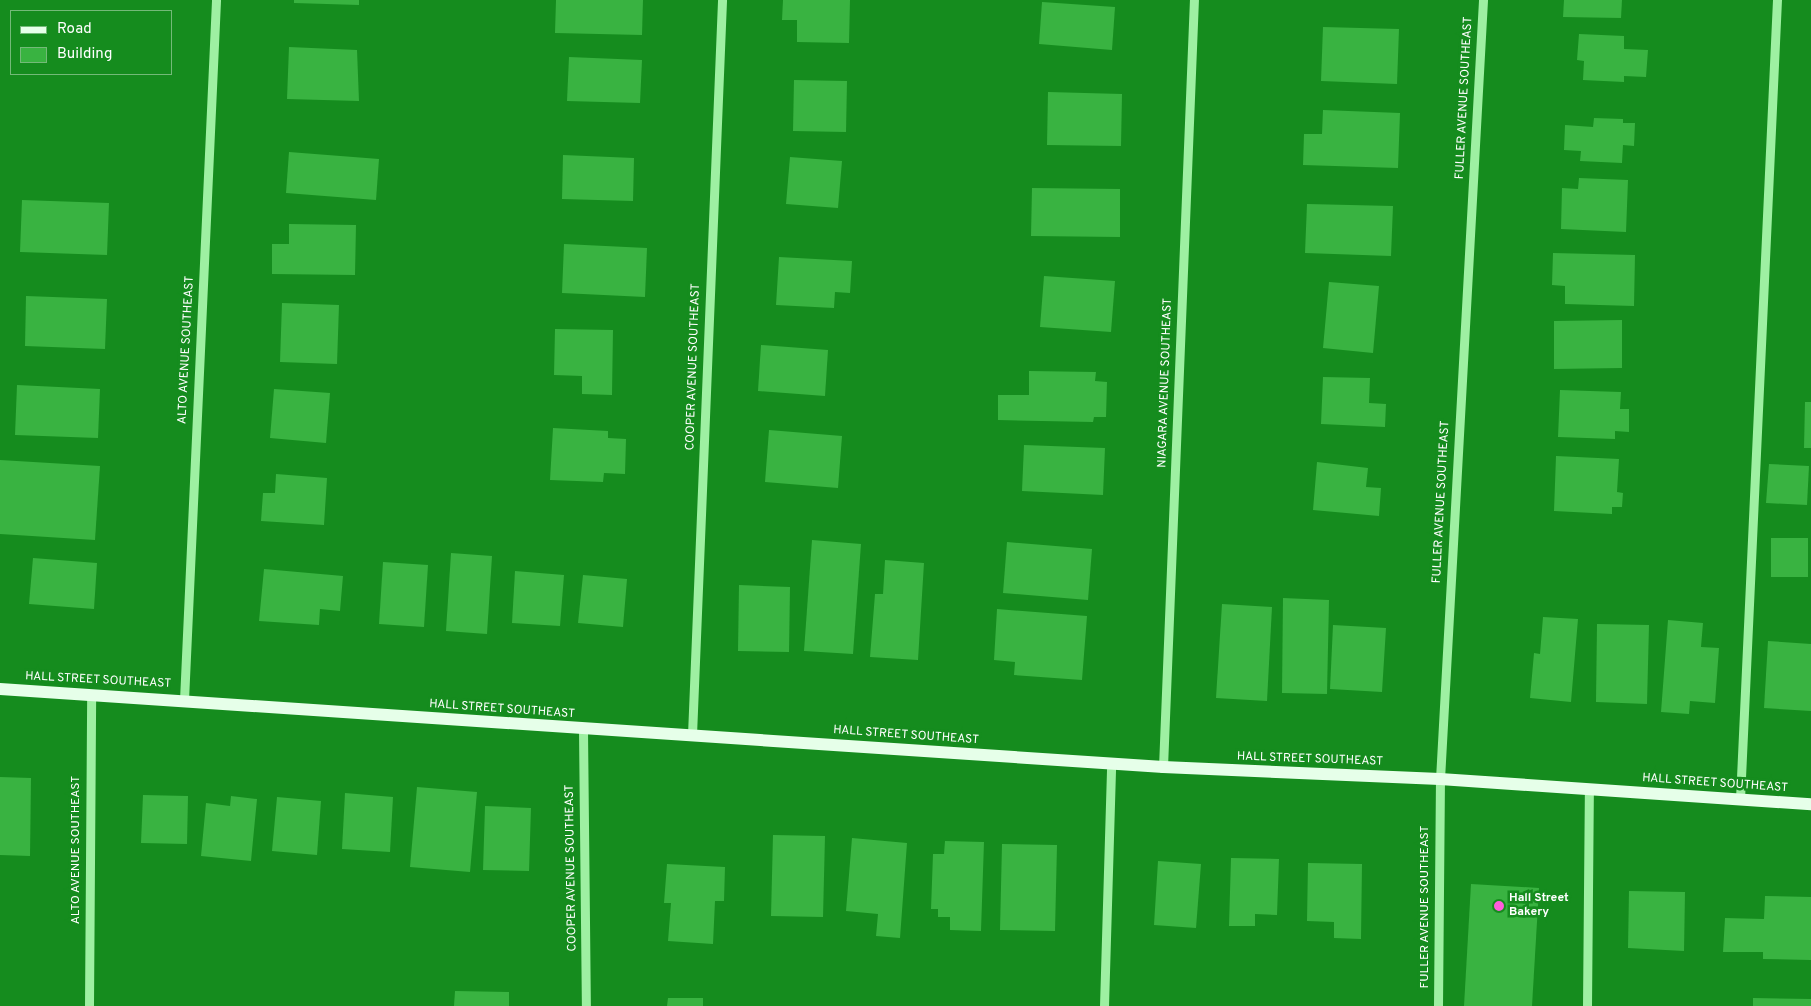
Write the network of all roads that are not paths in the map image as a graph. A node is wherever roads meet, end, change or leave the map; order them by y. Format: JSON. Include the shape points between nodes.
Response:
{"nodes":[{"id":1,"x":216,"y":0,"type":"edge"},
{"id":2,"x":722,"y":0,"type":"edge"},
{"id":3,"x":1194,"y":0,"type":"edge"},
{"id":4,"x":1483,"y":0,"type":"edge"},
{"id":5,"x":1777,"y":0,"type":"edge"},
{"id":6,"x":0,"y":689,"type":"edge"},
{"id":7,"x":91,"y":695,"type":"junction"},
{"id":8,"x":184,"y":700,"type":"junction"},
{"id":9,"x":583,"y":730,"type":"junction"},
{"id":10,"x":692,"y":735,"type":"junction"},
{"id":11,"x":1112,"y":764,"type":"junction"},
{"id":12,"x":1163,"y":767,"type":"junction"},
{"id":13,"x":1440,"y":779,"type":"junction"},
{"id":14,"x":1589,"y":790,"type":"junction"},
{"id":15,"x":1740,"y":799,"type":"junction"},
{"id":16,"x":1811,"y":804,"type":"edge"},
{"id":17,"x":89,"y":1006,"type":"edge"},
{"id":18,"x":586,"y":1006,"type":"edge"},
{"id":19,"x":1104,"y":1006,"type":"edge"},
{"id":20,"x":1438,"y":1006,"type":"edge"},
{"id":21,"x":1587,"y":1006,"type":"edge"}],
"edges":[{"from":1,"to":8,"type":"street","name":"ALTO AVENUE SOUTHEAST"},
{"from":2,"to":10,"type":"street","name":"COOPER AVENUE SOUTHEAST"},
{"from":3,"to":12,"type":"street","name":"NIAGARA AVENUE SOUTHEAST"},
{"from":4,"to":13,"type":"street","name":"FULLER AVENUE SOUTHEAST"},
{"from":5,"to":15,"type":"street"},
{"from":6,"to":7,"type":"main road","name":"HALL STREET SOUTHEAST"},
{"from":7,"to":8,"type":"main road","name":"HALL STREET SOUTHEAST"},
{"from":7,"to":17,"type":"street","name":"ALTO AVENUE SOUTHEAST"},
{"from":8,"to":9,"type":"main road","name":"HALL STREET SOUTHEAST"},
{"from":9,"to":10,"type":"main road","name":"HALL STREET SOUTHEAST"},
{"from":9,"to":18,"type":"street","name":"COOPER AVENUE SOUTHEAST"},
{"from":10,"to":11,"type":"main road","name":"HALL STREET SOUTHEAST"},
{"from":11,"to":12,"type":"main road","name":"HALL STREET SOUTHEAST"},
{"from":11,"to":19,"type":"street"},
{"from":12,"to":13,"type":"main road","name":"HALL STREET SOUTHEAST"},
{"from":13,"to":14,"type":"main road","name":"HALL STREET SOUTHEAST"},
{"from":13,"to":20,"type":"street","name":"FULLER AVENUE SOUTHEAST"},
{"from":14,"to":15,"type":"main road","name":"HALL STREET SOUTHEAST"},
{"from":14,"to":21,"type":"street"},
{"from":15,"to":16,"type":"main road","name":"HALL STREET SOUTHEAST"}]}
